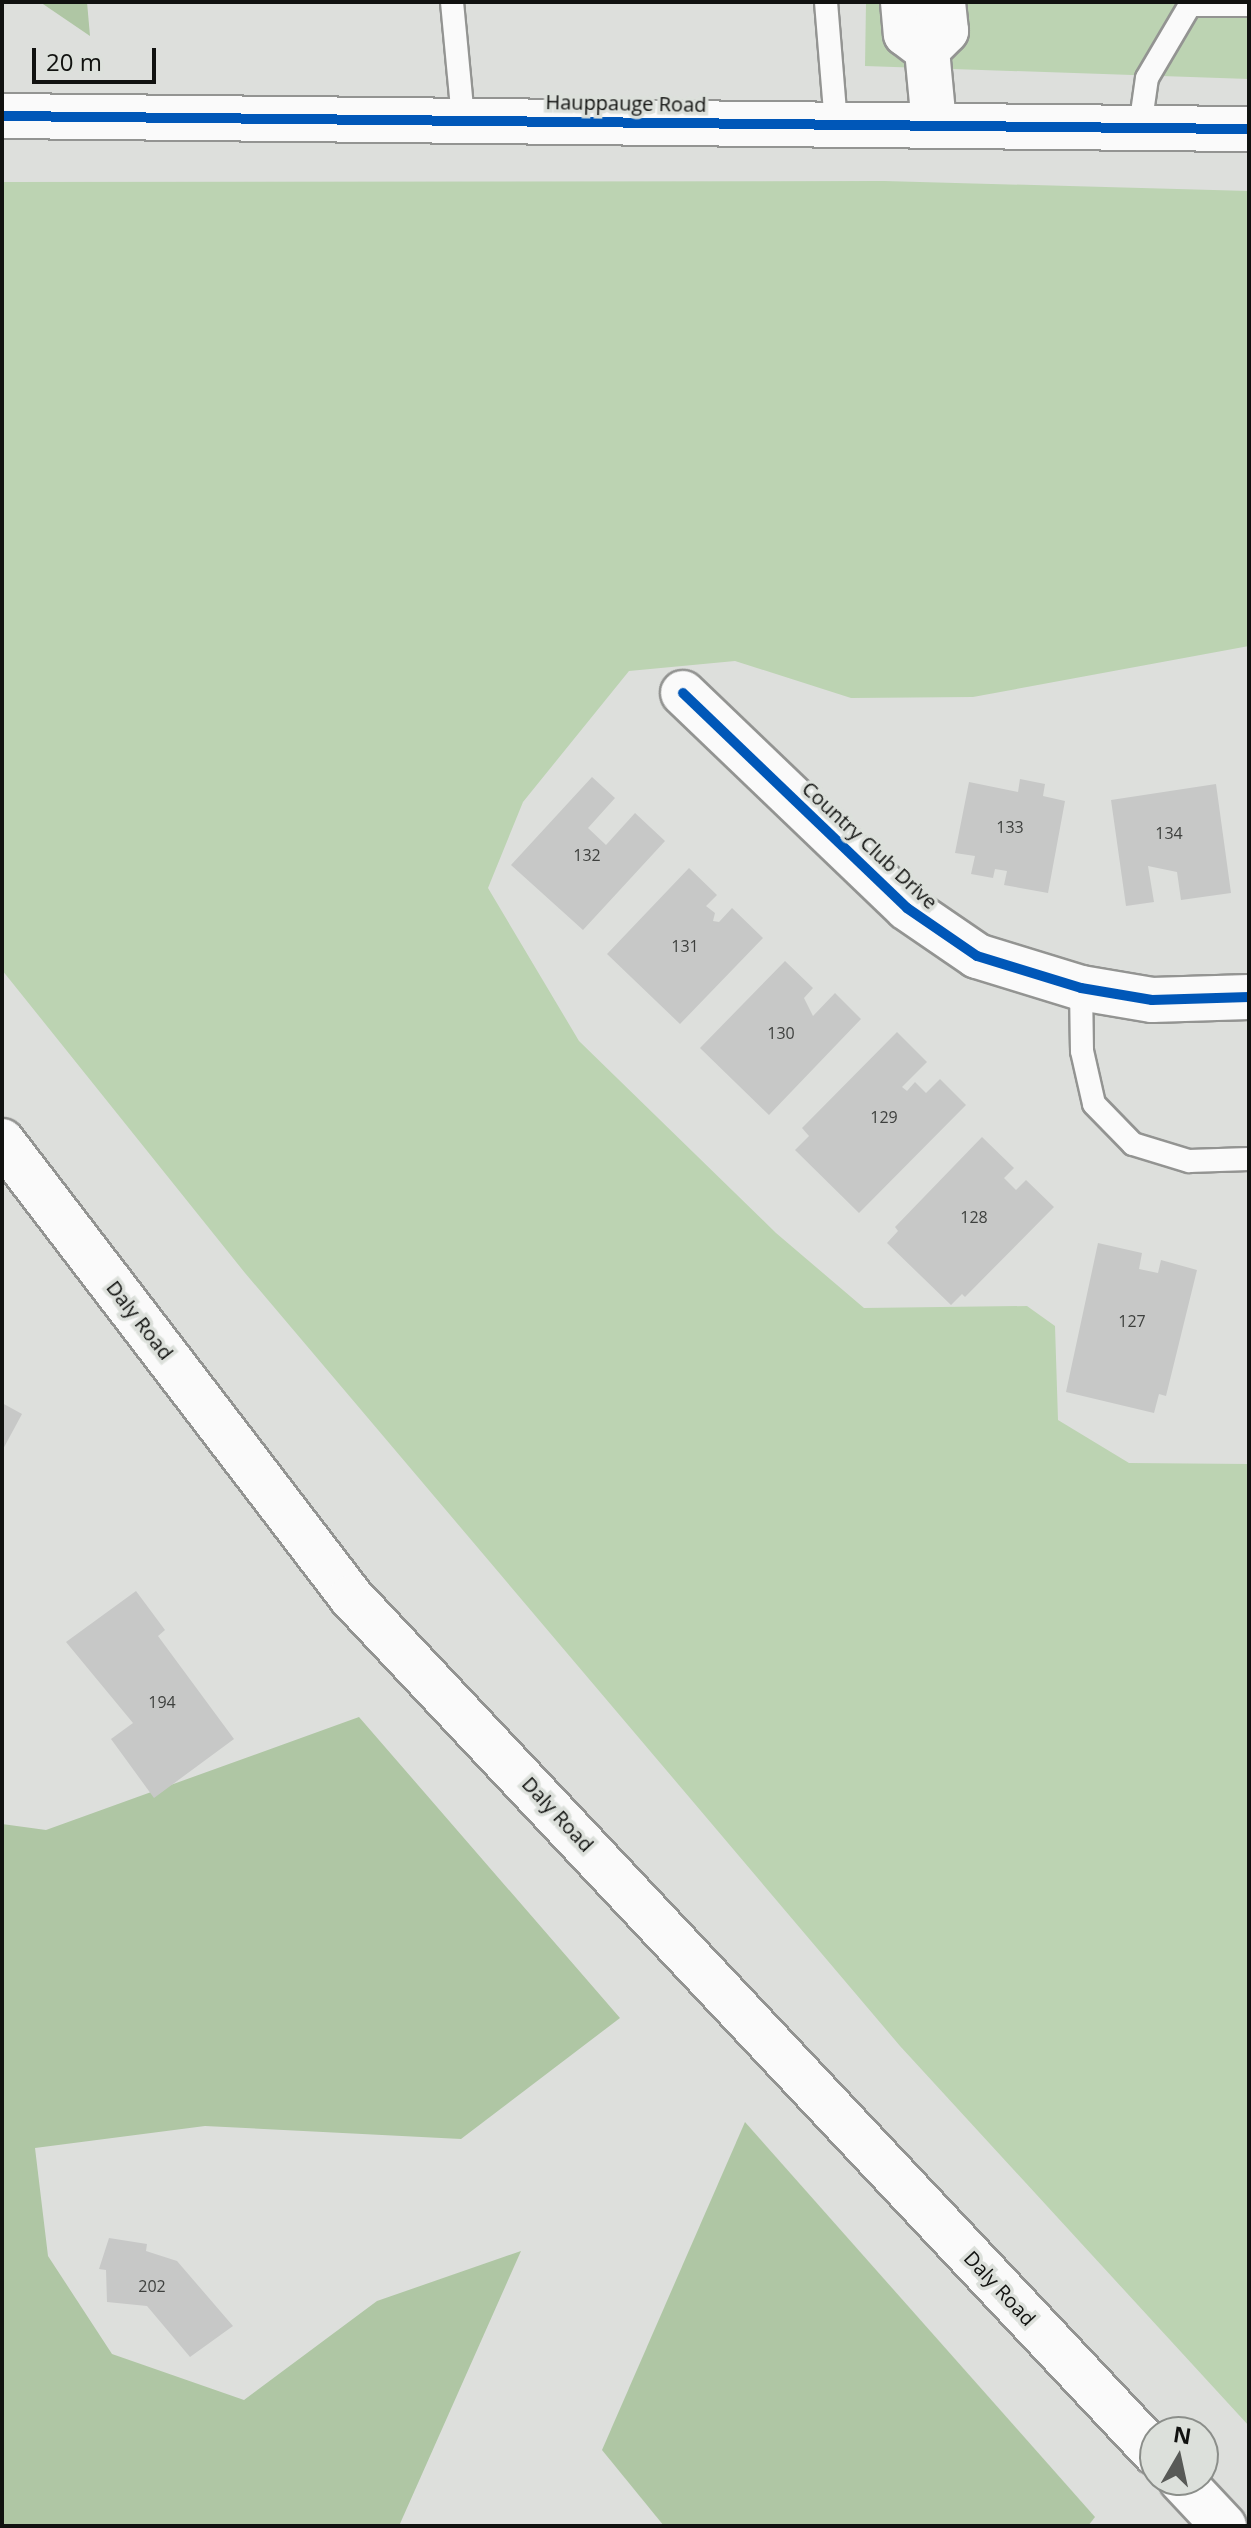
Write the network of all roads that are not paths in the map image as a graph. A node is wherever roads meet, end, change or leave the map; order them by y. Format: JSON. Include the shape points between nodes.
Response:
{"nodes":[{"id":1,"x":452,"y":2,"type":"edge"},
{"id":2,"x":826,"y":2,"type":"edge"},
{"id":3,"x":903,"y":2,"type":"edge"},
{"id":4,"x":943,"y":2,"type":"edge"},
{"id":5,"x":1249,"y":5,"type":"edge"},
{"id":6,"x":927,"y":50,"type":"junction"},
{"id":7,"x":2,"y":116,"type":"edge"},
{"id":8,"x":463,"y":119,"type":"junction"},
{"id":9,"x":836,"y":123,"type":"junction"},
{"id":10,"x":934,"y":124,"type":"junction"},
{"id":11,"x":1140,"y":127,"type":"junction"},
{"id":12,"x":1249,"y":129,"type":"edge"},
{"id":13,"x":683,"y":693,"type":"dead end"},
{"id":14,"x":1081,"y":988,"type":"junction"},
{"id":15,"x":1249,"y":997,"type":"edge"},
{"id":16,"x":2,"y":1141,"type":"edge"},
{"id":17,"x":1249,"y":1159,"type":"edge"},
{"id":18,"x":1139,"y":2436,"type":"edge"},
{"id":19,"x":1196,"y":2496,"type":"edge"},
{"id":20,"x":1224,"y":2526,"type":"edge"}],
"edges":[{"from":1,"to":8,"type":"lane"},
{"from":2,"to":9,"type":"lane"},
{"from":3,"to":6,"type":"street","via":[[906,34]]},
{"from":4,"to":6,"type":"street","via":[[946,31]]},
{"from":5,"to":11,"type":"lane","via":[[1190,5],[1147,78]]},
{"from":6,"to":10,"type":"street"},
{"from":7,"to":8,"type":"street","name":"Hauppauge Road"},
{"from":8,"to":9,"type":"street","name":"Hauppauge Road"},
{"from":9,"to":10,"type":"street","name":"Hauppauge Road"},
{"from":10,"to":11,"type":"street","name":"Hauppauge Road"},
{"from":11,"to":12,"type":"street","name":"Hauppauge Road"},
{"from":13,"to":14,"type":"street","name":"Country Club Drive","via":[[907,908],[977,956]]},
{"from":14,"to":15,"type":"street","name":"Country Club Drive","via":[[1152,1000]]},
{"from":14,"to":17,"type":"lane","via":[[1082,1051],[1094,1104],[1133,1144],[1189,1161]]},
{"from":16,"to":18,"type":"street","name":"Daly Road","via":[[351,1597]]},
{"from":19,"to":20,"type":"street"}]}
